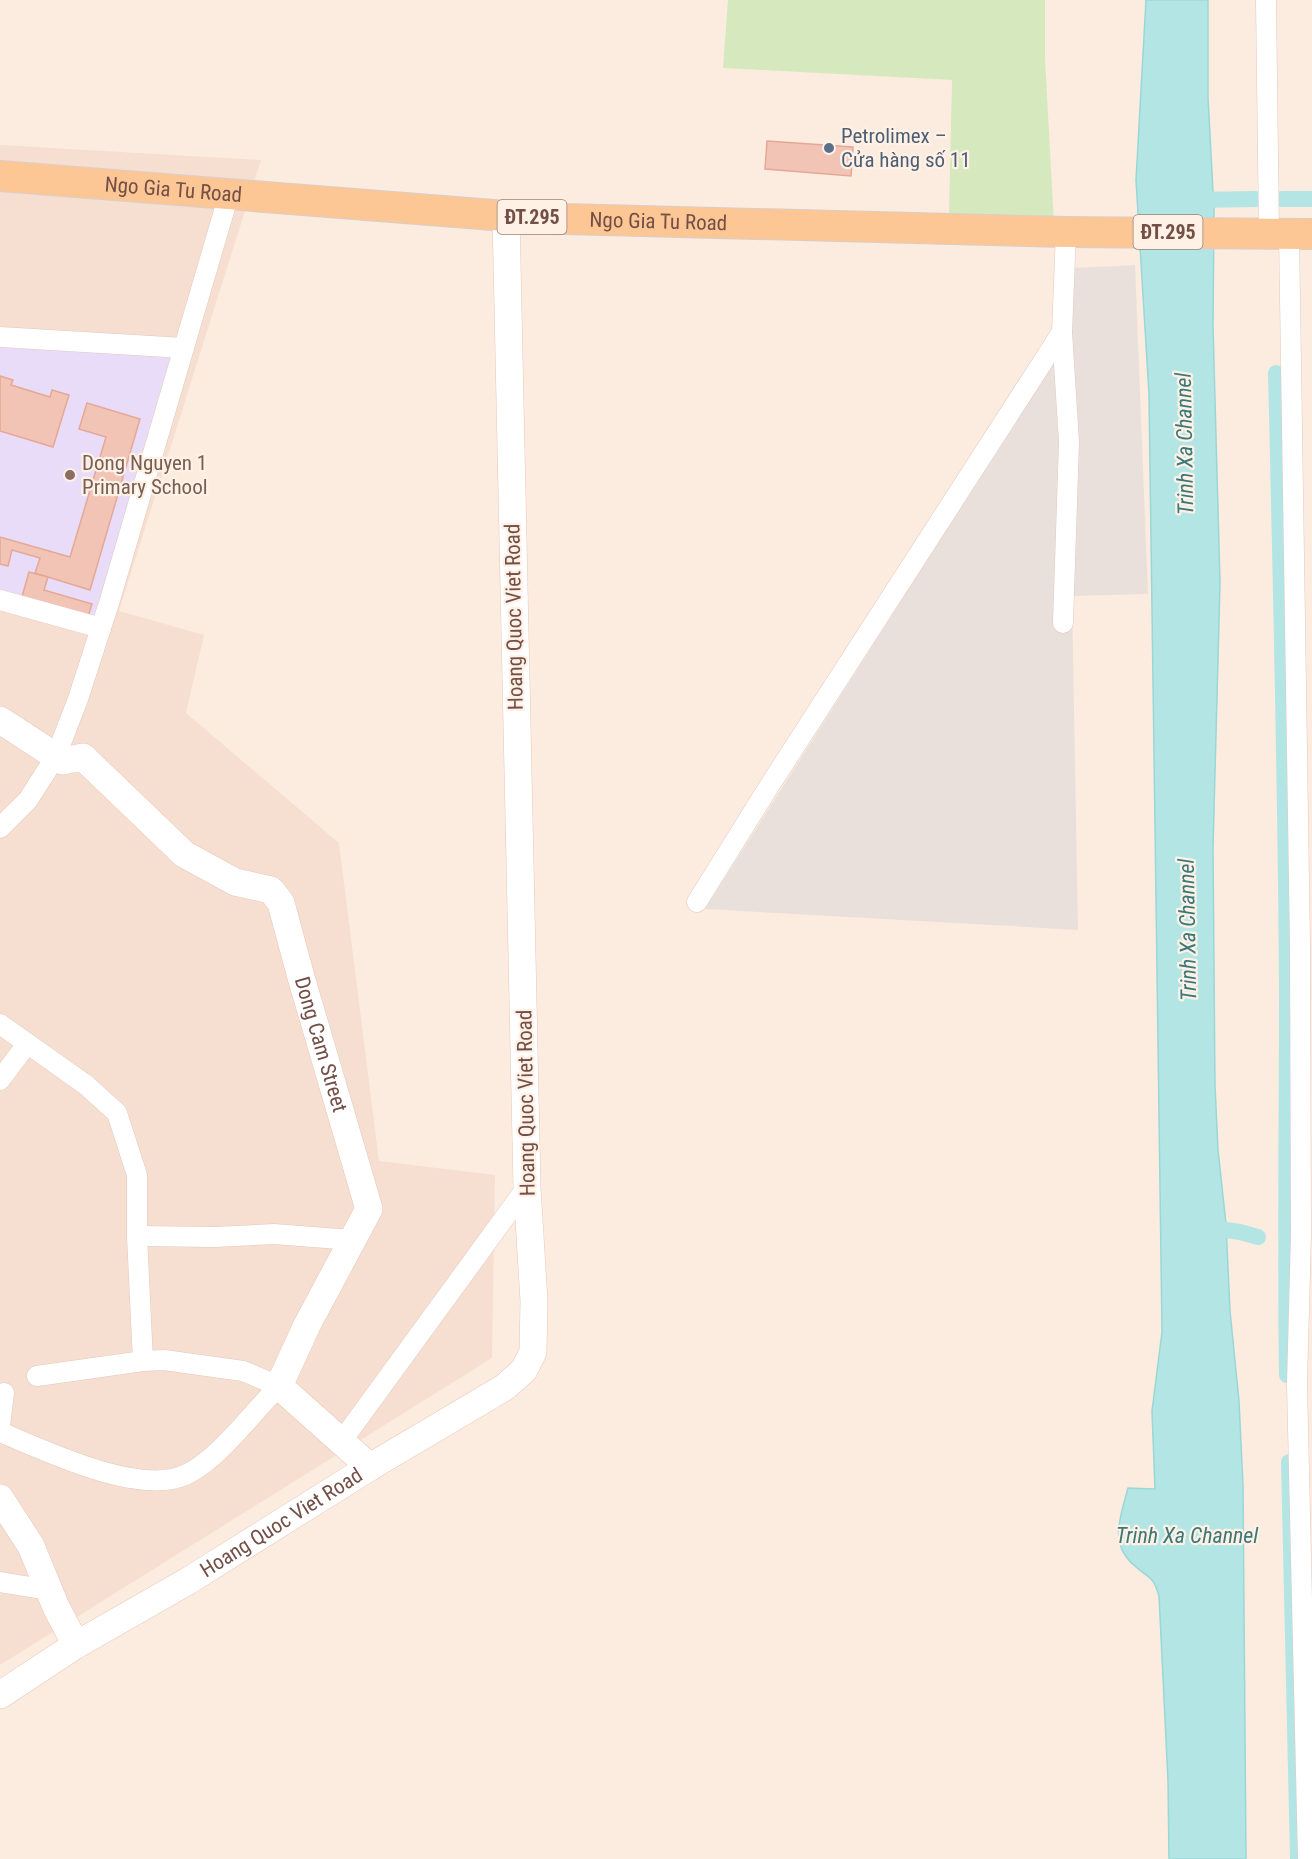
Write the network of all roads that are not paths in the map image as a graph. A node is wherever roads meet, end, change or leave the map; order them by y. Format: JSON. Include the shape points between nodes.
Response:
{"nodes":[{"id":1,"x":1266,"y":0,"type":"edge"},
{"id":2,"x":0,"y":176,"type":"edge"},
{"id":3,"x":229,"y":194,"type":"junction"},
{"id":4,"x":506,"y":216,"type":"junction"},
{"id":5,"x":1066,"y":232,"type":"junction"},
{"id":6,"x":1290,"y":233,"type":"edge"},
{"id":7,"x":1062,"y":332,"type":"junction"},
{"id":8,"x":0,"y":337,"type":"edge"},
{"id":9,"x":184,"y":348,"type":"junction"},
{"id":10,"x":0,"y":600,"type":"edge"},
{"id":11,"x":1063,"y":623,"type":"dead end"},
{"id":12,"x":101,"y":628,"type":"junction"},
{"id":13,"x":0,"y":720,"type":"edge"},
{"id":14,"x":56,"y":756,"type":"junction"},
{"id":15,"x":0,"y":828,"type":"edge"},
{"id":16,"x":697,"y":902,"type":"dead end"},
{"id":17,"x":0,"y":1024,"type":"edge"},
{"id":18,"x":27,"y":1044,"type":"junction"},
{"id":19,"x":0,"y":1080,"type":"edge"},
{"id":20,"x":527,"y":1187,"type":"junction"},
{"id":21,"x":137,"y":1236,"type":"junction"},
{"id":22,"x":352,"y":1240,"type":"junction"},
{"id":23,"x":142,"y":1361,"type":"junction"},
{"id":24,"x":37,"y":1376,"type":"dead end"},
{"id":25,"x":279,"y":1386,"type":"junction"},
{"id":26,"x":3,"y":1393,"type":"dead end"},
{"id":27,"x":0,"y":1426,"type":"edge"},
{"id":28,"x":0,"y":1432,"type":"edge"},
{"id":29,"x":341,"y":1442,"type":"junction"},
{"id":30,"x":370,"y":1467,"type":"junction"},
{"id":31,"x":0,"y":1498,"type":"edge"},
{"id":32,"x":0,"y":1582,"type":"edge"},
{"id":33,"x":49,"y":1590,"type":"junction"},
{"id":34,"x":76,"y":1645,"type":"junction"},
{"id":35,"x":0,"y":1695,"type":"edge"},
{"id":36,"x":1308,"y":1859,"type":"edge"}],
"edges":[{"from":1,"to":6,"type":"street"},
{"from":2,"to":3,"type":"main road","name":"Ngo Gia Tu Road","number":"ĐT.295"},
{"from":3,"to":4,"type":"main road","name":"Ngo Gia Tu Road","number":"ĐT.295"},
{"from":3,"to":9,"type":"street"},
{"from":4,"to":5,"type":"main road","name":"Ngo Gia Tu Road","number":"ĐT.295"},
{"from":4,"to":20,"type":"street","name":"Hoang Quoc Viet Road"},
{"from":5,"to":6,"type":"main road","number":"ĐT.295"},
{"from":5,"to":7,"type":"street"},
{"from":6,"to":36,"type":"street","via":[[1300,956],[1297,1384]]},
{"from":7,"to":11,"type":"street","via":[[1069,442]]},
{"from":7,"to":16,"type":"street"},
{"from":8,"to":9,"type":"street"},
{"from":9,"to":12,"type":"street"},
{"from":10,"to":12,"type":"street"},
{"from":12,"to":14,"type":"street"},
{"from":13,"to":14,"type":"street","name":"Dong Cam Street"},
{"from":14,"to":15,"type":"street","via":[[28,800]]},
{"from":14,"to":22,"type":"street","name":"Dong Cam Street","via":[[63,761],[83,757],[184,854],[235,882],[271,890],[281,903],[369,1209]]},
{"from":17,"to":18,"type":"street"},
{"from":18,"to":19,"type":"street"},
{"from":18,"to":21,"type":"street","via":[[86,1085],[117,1113],[137,1175]]},
{"from":20,"to":29,"type":"street"},
{"from":20,"to":30,"type":"street","name":"Hoang Quoc Viet Road","via":[[534,1337],[529,1363],[505,1387]]},
{"from":21,"to":22,"type":"street","via":[[274,1234]]},
{"from":21,"to":23,"type":"street"},
{"from":22,"to":25,"type":"street","name":"Dong Cam Street"},
{"from":23,"to":24,"type":"street"},
{"from":23,"to":25,"type":"street","via":[[164,1360],[243,1371]]},
{"from":25,"to":28,"type":"street","via":[[199,1466],[170,1479],[137,1479],[92,1468]]},
{"from":25,"to":29,"type":"street"},
{"from":26,"to":27,"type":"street"},
{"from":29,"to":30,"type":"street"},
{"from":30,"to":34,"type":"street","name":"Hoang Quoc Viet Road","via":[[188,1581]]},
{"from":31,"to":33,"type":"street","via":[[31,1546]]},
{"from":32,"to":33,"type":"street"},
{"from":33,"to":34,"type":"street"},
{"from":34,"to":35,"type":"street","name":"Hoang Quoc Viet Road"}]}
